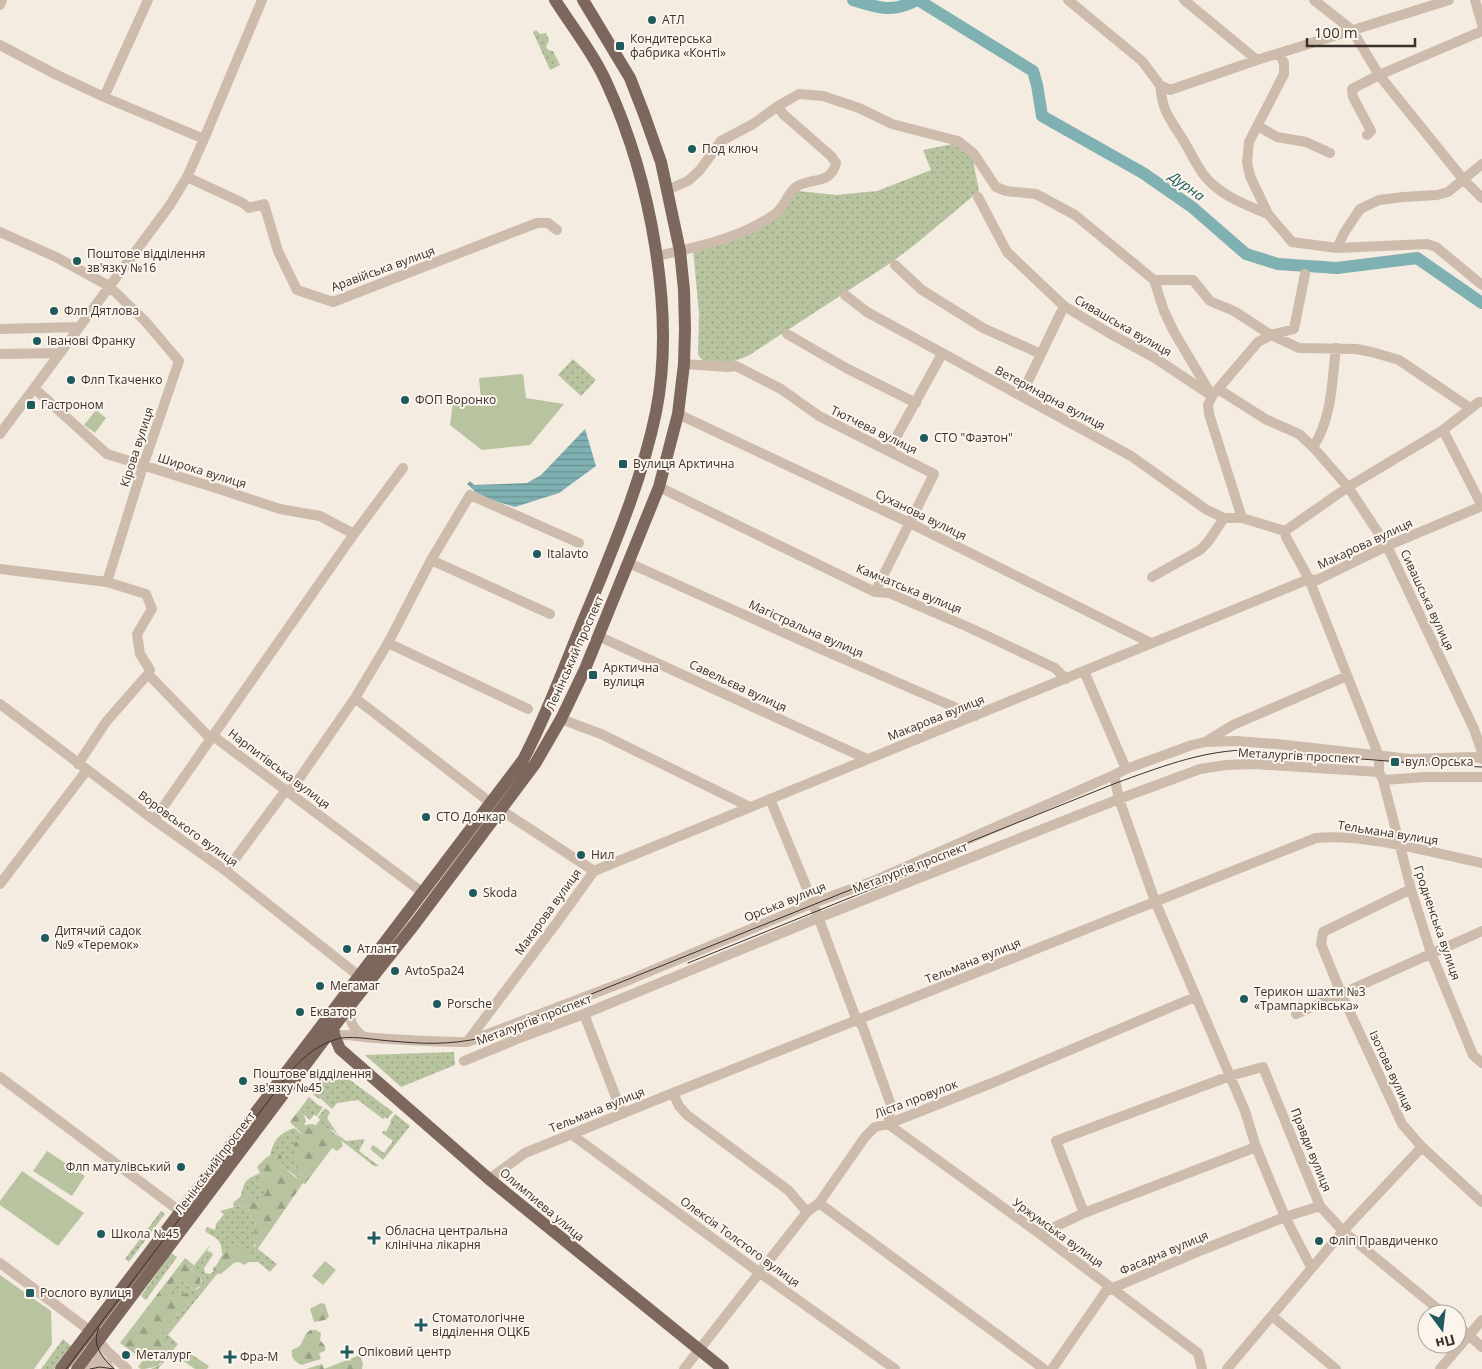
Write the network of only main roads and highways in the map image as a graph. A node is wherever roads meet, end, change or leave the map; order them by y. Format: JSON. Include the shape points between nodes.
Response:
{"nodes":[{"id":1,"x":555,"y":0,"type":"edge"},
{"id":2,"x":582,"y":0,"type":"edge"},
{"id":3,"x":623,"y":524,"type":"junction"},
{"id":4,"x":642,"y":528,"type":"junction"},
{"id":5,"x":617,"y":539,"type":"junction"},
{"id":6,"x":631,"y":557,"type":"junction"},
{"id":7,"x":496,"y":806,"type":"junction"},
{"id":8,"x":346,"y":1002,"type":"junction"},
{"id":9,"x":333,"y":1034,"type":"junction"},
{"id":10,"x":347,"y":1056,"type":"junction"},
{"id":11,"x":309,"y":1062,"type":"junction"},
{"id":12,"x":185,"y":1215,"type":"junction"},
{"id":13,"x":90,"y":1336,"type":"junction"},
{"id":14,"x":61,"y":1369,"type":"edge"},
{"id":15,"x":78,"y":1369,"type":"edge"},
{"id":16,"x":723,"y":1369,"type":"edge"}],
"edges":[{"from":1,"to":3,"type":"main road","name":"Ленінський проспект","via":[[605,80],[622,121],[639,169],[657,256],[662,299],[662,362],[657,410],[642,470]]},
{"from":2,"to":4,"type":"main road","name":"Ленінський проспект","via":[[630,78],[661,162],[680,250],[684,364],[678,414],[659,487]]},
{"from":3,"to":4,"type":"main road","via":[[634,534]]},
{"from":3,"to":5,"type":"main road","name":"Ленінський проспект"},
{"from":4,"to":6,"type":"main road","name":"Ленінський проспект"},
{"from":5,"to":6,"type":"main road","via":[[624,535],[633,539]]},
{"from":5,"to":7,"type":"main road","name":"Ленінський проспект","via":[[532,742]]},
{"from":6,"to":7,"type":"main road","name":"Ленінський проспект","via":[[561,719],[534,764]]},
{"from":7,"to":8,"type":"main road","name":"Ленінський проспект","via":[[419,919]]},
{"from":7,"to":8,"type":"main road","name":"Ленінський проспект","via":[[422,892],[359,976]]},
{"from":8,"to":9,"type":"main road","via":[[340,1025]]},
{"from":8,"to":12,"type":"main road","name":"Ленінський проспект","via":[[293,1062]]},
{"from":9,"to":10,"type":"main road"},
{"from":9,"to":11,"type":"main road","name":"Ленінський проспект"},
{"from":10,"to":11,"type":"main road","via":[[330,1052]]},
{"from":10,"to":16,"type":"main road","name":"Олимпиева улица","via":[[489,1179]]},
{"from":11,"to":12,"type":"main road","name":"Ленінський проспект"},
{"from":12,"to":13,"type":"main road","name":"Ленінський проспект"},
{"from":13,"to":14,"type":"main road","name":"Ленінський проспект"},
{"from":13,"to":15,"type":"main road","name":"Ленінський проспект"}]}
